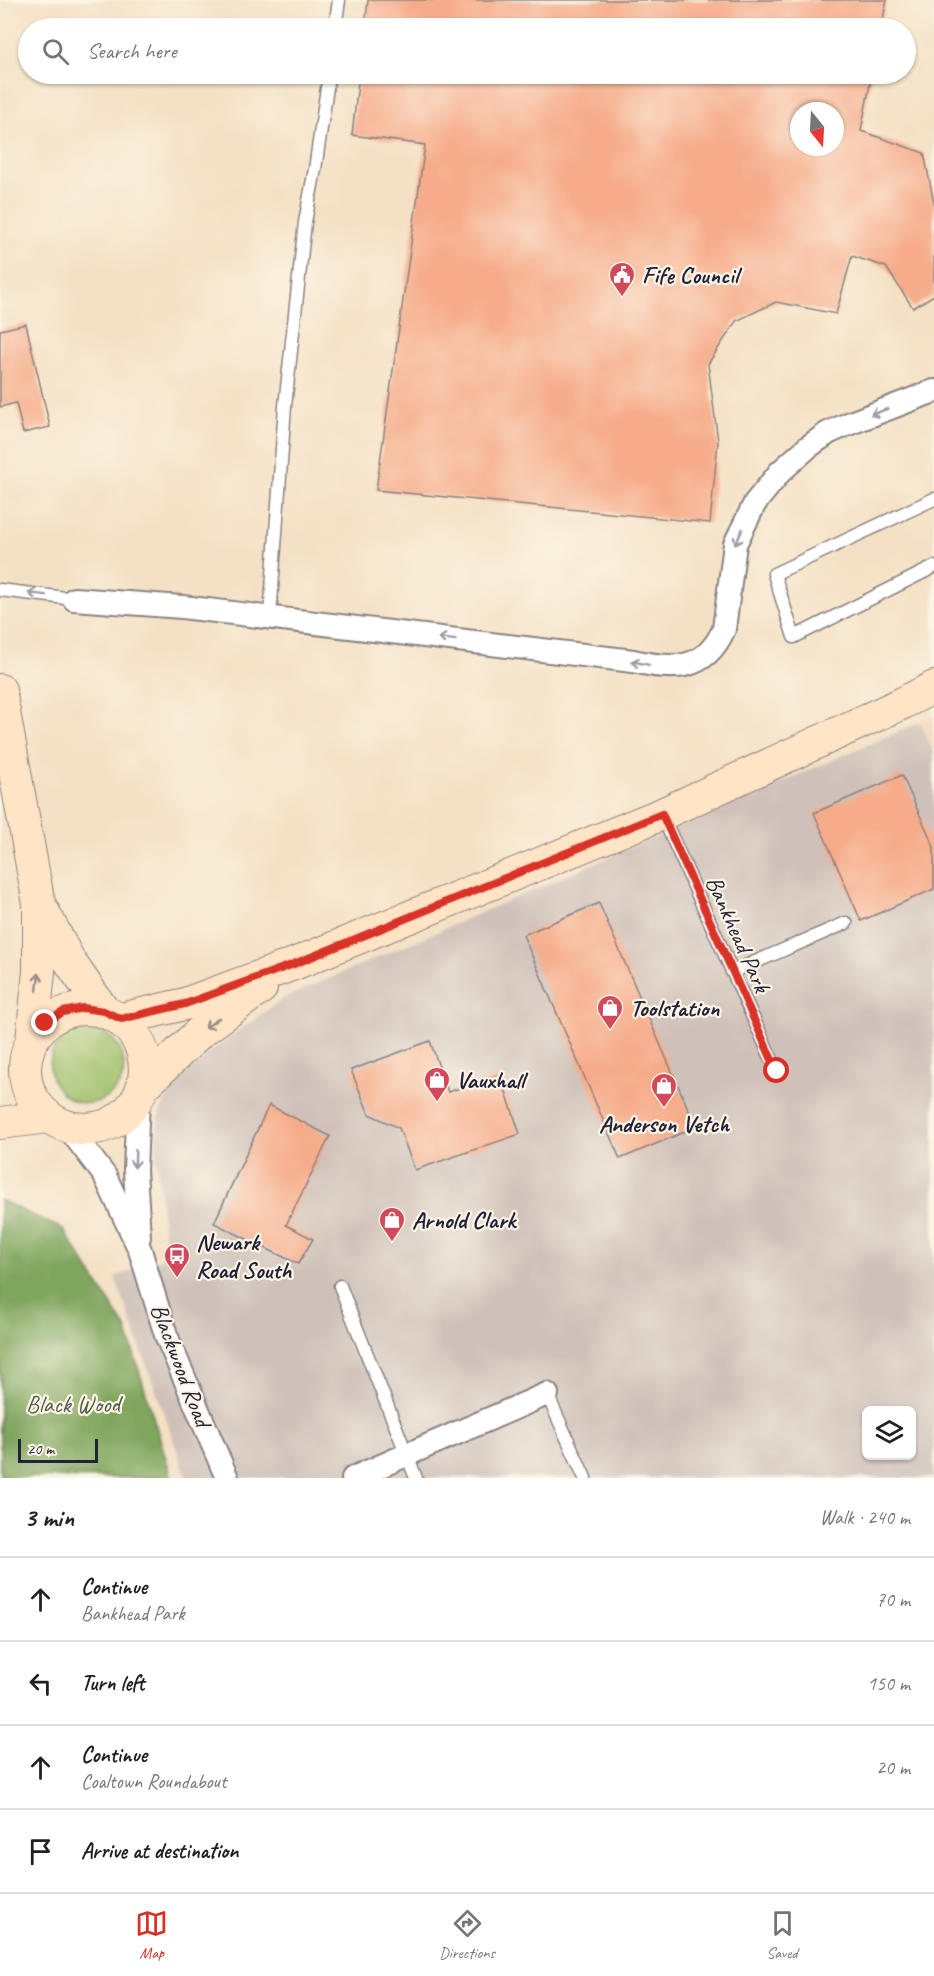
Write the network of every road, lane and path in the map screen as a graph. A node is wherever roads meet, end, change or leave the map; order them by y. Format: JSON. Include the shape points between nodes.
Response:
{"nodes":[{"id":1,"x":339,"y":0,"type":"edge"},
{"id":2,"x":336,"y":18,"type":"edge"},
{"id":3,"x":327,"y":84,"type":"edge"},
{"id":4,"x":934,"y":391,"type":"edge"},
{"id":5,"x":934,"y":500,"type":"edge"},
{"id":6,"x":934,"y":567,"type":"edge"},
{"id":7,"x":0,"y":590,"type":"edge"},
{"id":8,"x":74,"y":599,"type":"joint"},
{"id":9,"x":270,"y":617,"type":"junction"},
{"id":10,"x":934,"y":687,"type":"edge"},
{"id":11,"x":0,"y":690,"type":"edge"},
{"id":12,"x":662,"y":814,"type":"junction"},
{"id":13,"x":39,"y":904,"type":"junction"},
{"id":14,"x":846,"y":923,"type":"dead end"},
{"id":15,"x":294,"y":964,"type":"junction"},
{"id":16,"x":732,"y":972,"type":"junction"},
{"id":17,"x":113,"y":1015,"type":"junction"},
{"id":18,"x":28,"y":1048,"type":"junction"},
{"id":19,"x":777,"y":1071,"type":"dead end"},
{"id":20,"x":0,"y":1086,"type":"edge"},
{"id":21,"x":141,"y":1093,"type":"junction"},
{"id":22,"x":58,"y":1122,"type":"junction"},
{"id":23,"x":0,"y":1123,"type":"edge"},
{"id":24,"x":140,"y":1250,"type":"junction"},
{"id":25,"x":340,"y":1286,"type":"dead end"},
{"id":26,"x":548,"y":1394,"type":"joint"},
{"id":27,"x":406,"y":1455,"type":"junction"},
{"id":28,"x":227,"y":1478,"type":"edge"},
{"id":29,"x":352,"y":1478,"type":"edge"},
{"id":30,"x":416,"y":1478,"type":"edge"},
{"id":31,"x":585,"y":1478,"type":"edge"}],
"edges":[{"from":1,"to":2,"type":"lane"},
{"from":3,"to":9,"type":"lane","via":[[305,222],[289,371]]},
{"from":4,"to":9,"type":"street","one_way":true,"via":[[828,434],[780,472],[755,503],[735,544],[724,629],[696,662],[660,668],[633,661]]},
{"from":5,"to":6,"type":"lane","via":[[774,574],[794,637]]},
{"from":8,"to":7,"type":"lane","one_way":true},
{"from":8,"to":9,"type":"street"},
{"from":10,"to":12,"type":"main road"},
{"from":11,"to":13,"type":"main road"},
{"from":12,"to":15,"type":"main road"},
{"from":12,"to":16,"type":"lane","name":"Bankhead Park"},
{"from":13,"to":17,"type":"main road","via":[[70,962]]},
{"from":18,"to":13,"type":"main road","one_way":true,"via":[[39,972]]},
{"from":14,"to":16,"type":"lane"},
{"from":15,"to":17,"type":"main road","via":[[185,1004]]},
{"from":15,"to":21,"type":"main road","one_way":true,"via":[[200,1032]]},
{"from":16,"to":19,"type":"lane","name":"Bankhead Park"},
{"from":17,"to":18,"type":"main road","via":[[83,1008],[63,1012],[45,1023]]},
{"from":17,"to":21,"type":"main road","via":[[134,1032],[143,1049],[147,1067]]},
{"from":18,"to":20,"type":"main road"},
{"from":18,"to":22,"type":"main road","via":[[24,1074],[28,1090],[37,1106]]},
{"from":21,"to":22,"type":"main road","via":[[124,1115],[107,1125],[87,1130]]},
{"from":21,"to":24,"type":"street","name":"Blackwood Road","one_way":true,"via":[[135,1170]]},
{"from":22,"to":23,"type":"main road"},
{"from":22,"to":24,"type":"street","name":"Blackwood Road","via":[[105,1176]]},
{"from":24,"to":28,"type":"street","name":"Blackwood Road","via":[[166,1335]]},
{"from":25,"to":27,"type":"lane"},
{"from":26,"to":27,"type":"street"},
{"from":26,"to":31,"type":"lane"},
{"from":27,"to":29,"type":"street"},
{"from":27,"to":30,"type":"lane"}]}
